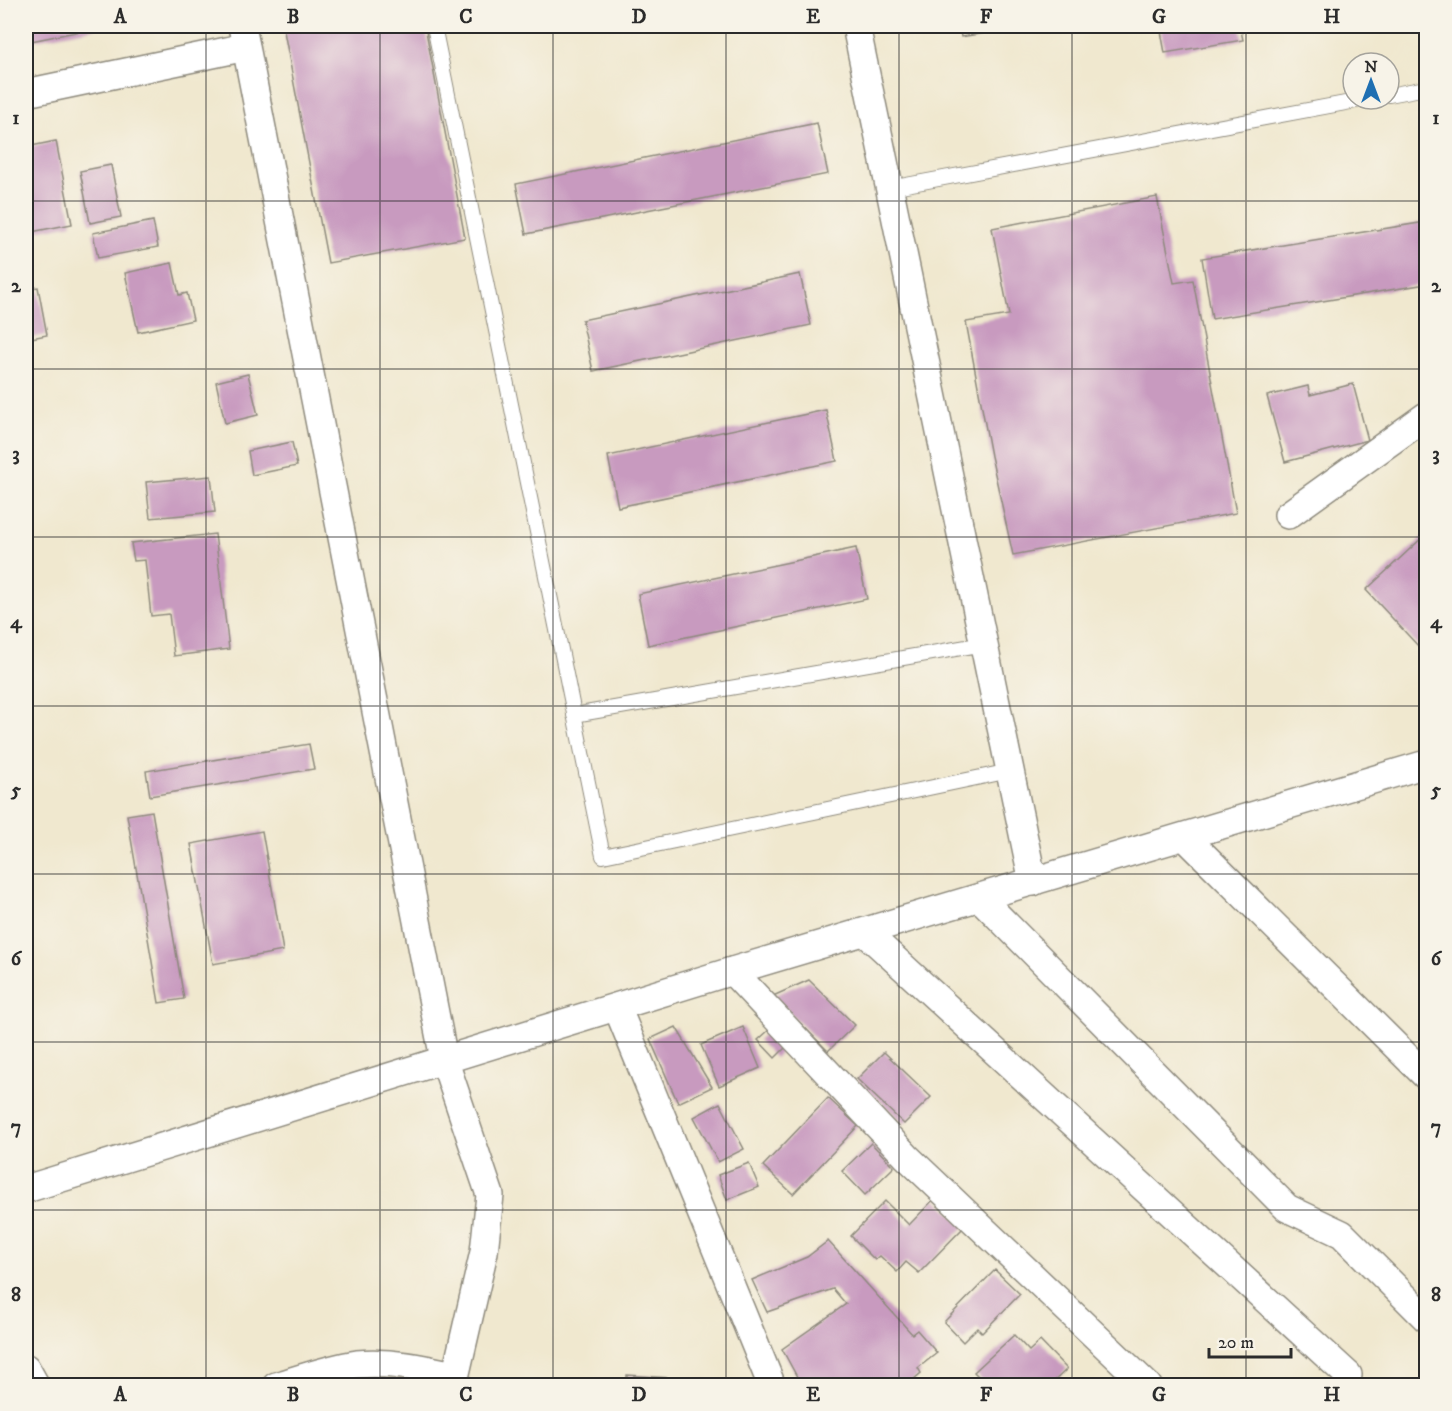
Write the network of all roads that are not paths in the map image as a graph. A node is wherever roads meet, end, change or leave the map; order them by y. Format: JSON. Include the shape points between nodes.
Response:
{"nodes":[{"id":1,"x":434,"y":26,"type":"edge"},
{"id":2,"x":856,"y":26,"type":"edge"},
{"id":3,"x":244,"y":36,"type":"edge"},
{"id":4,"x":1426,"y":88,"type":"edge"},
{"id":5,"x":26,"y":93,"type":"edge"},
{"id":6,"x":1401,"y":93,"type":"edge"},
{"id":7,"x":1341,"y":104,"type":"edge"},
{"id":8,"x":890,"y":188,"type":"junction"},
{"id":9,"x":1426,"y":416,"type":"edge"},
{"id":10,"x":1288,"y":515,"type":"dead end"},
{"id":11,"x":984,"y":644,"type":"junction"},
{"id":12,"x":574,"y":715,"type":"junction"},
{"id":13,"x":1426,"y":764,"type":"edge"},
{"id":14,"x":1010,"y":771,"type":"junction"},
{"id":15,"x":1185,"y":837,"type":"junction"},
{"id":16,"x":1032,"y":882,"type":"junction"},
{"id":17,"x":980,"y":898,"type":"junction"},
{"id":18,"x":865,"y":932,"type":"junction"},
{"id":19,"x":732,"y":971,"type":"junction"},
{"id":20,"x":617,"y":1007,"type":"junction"},
{"id":21,"x":444,"y":1059,"type":"junction"},
{"id":22,"x":1426,"y":1076,"type":"edge"},
{"id":23,"x":26,"y":1189,"type":"edge"},
{"id":24,"x":1426,"y":1318,"type":"edge"},
{"id":25,"x":26,"y":1368,"type":"edge"},
{"id":26,"x":1348,"y":1375,"type":"dead end"},
{"id":27,"x":454,"y":1380,"type":"edge"},
{"id":28,"x":36,"y":1386,"type":"edge"},
{"id":29,"x":276,"y":1386,"type":"edge"},
{"id":30,"x":772,"y":1386,"type":"edge"},
{"id":31,"x":1148,"y":1386,"type":"edge"}],
"edges":[{"from":1,"to":12,"type":"lane"},
{"from":2,"to":8,"type":"street"},
{"from":3,"to":5,"type":"street"},
{"from":3,"to":21,"type":"street"},
{"from":4,"to":6,"type":"lane"},
{"from":7,"to":8,"type":"lane"},
{"from":8,"to":11,"type":"street"},
{"from":9,"to":10,"type":"street"},
{"from":11,"to":12,"type":"lane"},
{"from":11,"to":14,"type":"street"},
{"from":12,"to":14,"type":"lane","via":[[603,856]]},
{"from":13,"to":15,"type":"street"},
{"from":14,"to":16,"type":"street"},
{"from":15,"to":16,"type":"street"},
{"from":15,"to":22,"type":"street"},
{"from":16,"to":17,"type":"street"},
{"from":17,"to":18,"type":"street"},
{"from":17,"to":24,"type":"street","via":[[1287,1208],[1342,1234]]},
{"from":18,"to":19,"type":"street"},
{"from":18,"to":26,"type":"street"},
{"from":19,"to":20,"type":"street"},
{"from":19,"to":31,"type":"street","via":[[907,1157]]},
{"from":20,"to":21,"type":"street"},
{"from":20,"to":30,"type":"street"},
{"from":21,"to":23,"type":"street"},
{"from":21,"to":27,"type":"street","via":[[490,1195],[484,1252]]},
{"from":25,"to":28,"type":"street"},
{"from":27,"to":29,"type":"street","via":[[418,1367],[358,1364]]}]}
